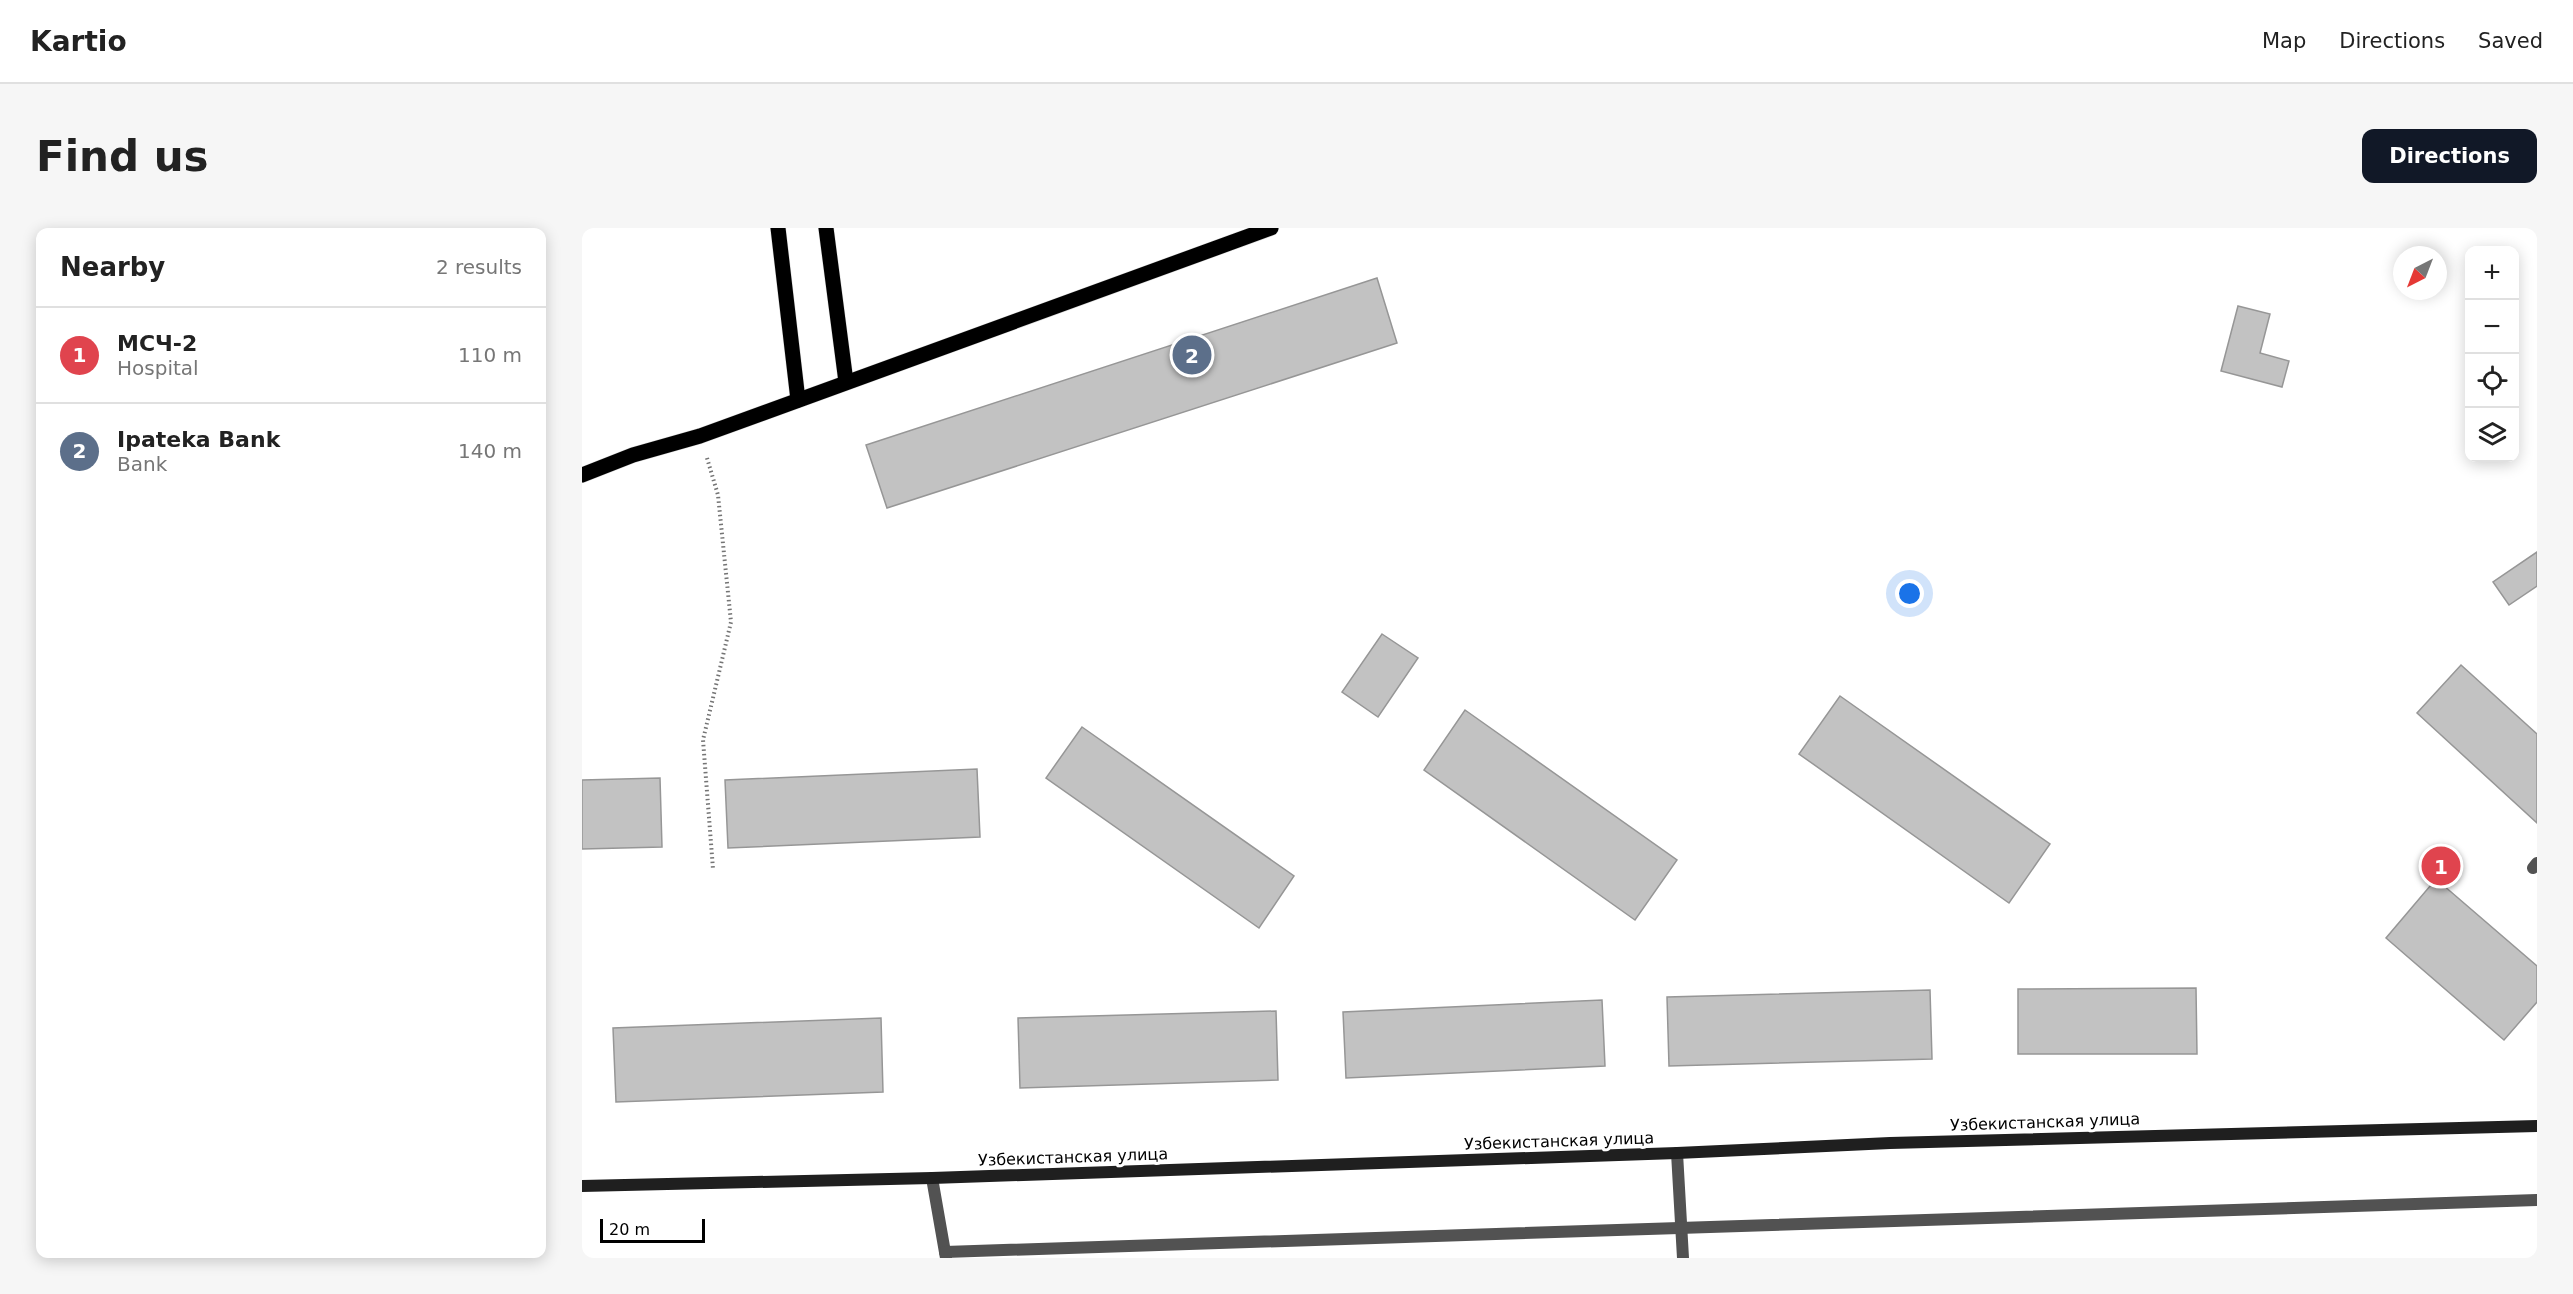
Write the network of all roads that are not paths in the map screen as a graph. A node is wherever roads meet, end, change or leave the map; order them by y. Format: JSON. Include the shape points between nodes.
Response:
{"nodes":[{"id":1,"x":778,"y":228,"type":"edge"},
{"id":2,"x":826,"y":228,"type":"edge"},
{"id":3,"x":1271,"y":228,"type":"edge"},
{"id":4,"x":846,"y":382,"type":"junction"},
{"id":5,"x":798,"y":400,"type":"junction"},
{"id":6,"x":582,"y":475,"type":"edge"},
{"id":7,"x":2537,"y":1126,"type":"edge"},
{"id":8,"x":1677,"y":1153,"type":"junction"},
{"id":9,"x":932,"y":1178,"type":"junction"},
{"id":10,"x":582,"y":1186,"type":"edge"},
{"id":11,"x":2537,"y":1200,"type":"edge"},
{"id":12,"x":1682,"y":1228,"type":"junction"},
{"id":13,"x":945,"y":1255,"type":"edge"},
{"id":14,"x":1683,"y":1258,"type":"edge"}],
"edges":[{"from":1,"to":5,"type":"main road"},
{"from":2,"to":4,"type":"main road"},
{"from":3,"to":4,"type":"main road"},
{"from":4,"to":5,"type":"main road"},
{"from":5,"to":6,"type":"main road"},
{"from":7,"to":8,"type":"main road","name":"Узбекистанская улица","via":[[1890,1143]]},
{"from":8,"to":9,"type":"main road","name":"Узбекистанская улица"},
{"from":8,"to":12,"type":"lane"},
{"from":9,"to":10,"type":"main road","name":"Узбекистанская улица"},
{"from":9,"to":13,"type":"lane"},
{"from":11,"to":12,"type":"lane"},
{"from":12,"to":13,"type":"lane"},
{"from":12,"to":14,"type":"lane"}]}
